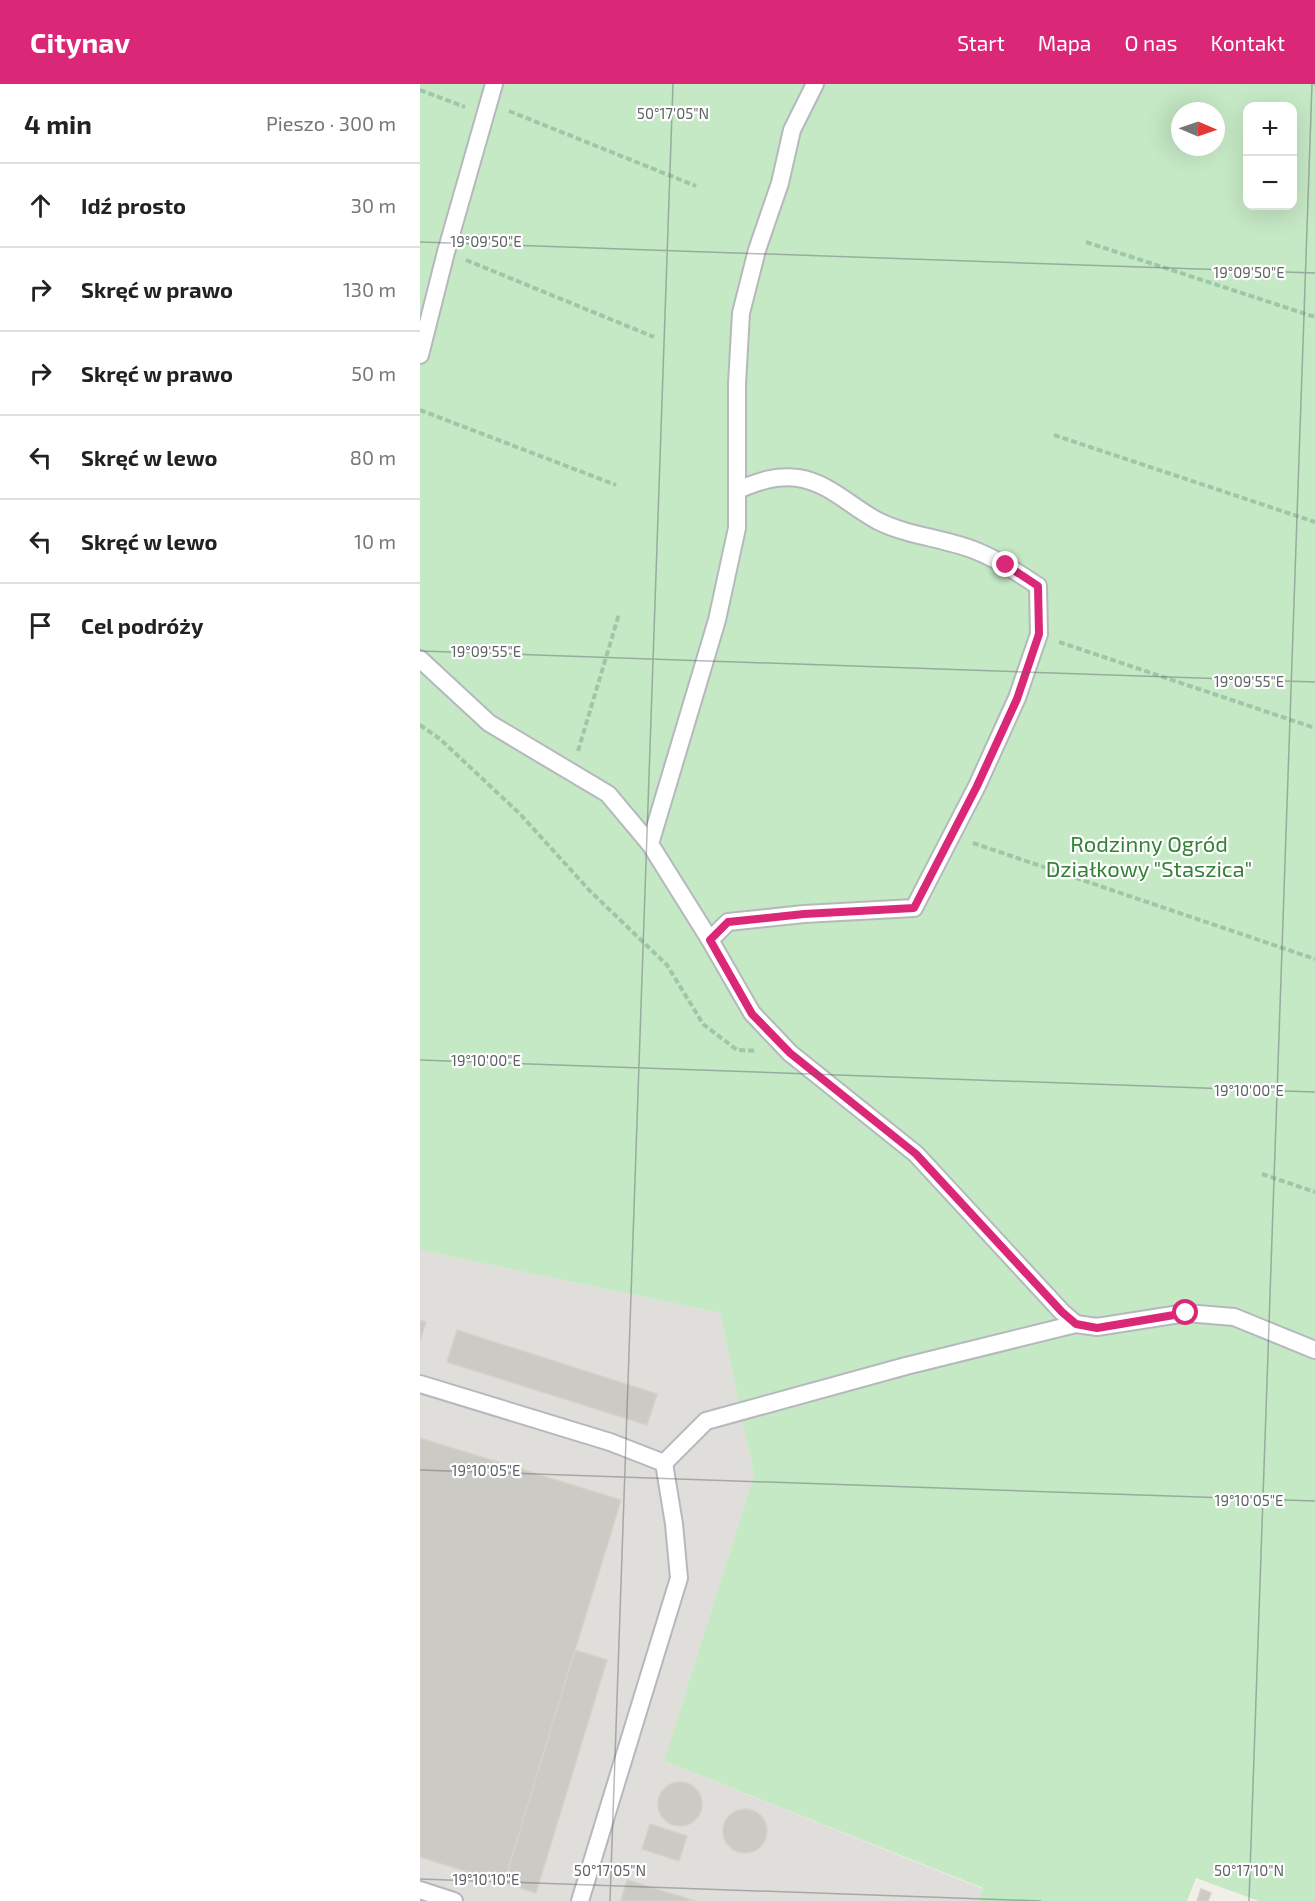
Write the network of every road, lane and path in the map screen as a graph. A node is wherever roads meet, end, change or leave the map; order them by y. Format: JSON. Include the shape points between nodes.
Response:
{"nodes":[{"id":1,"x":494,"y":84,"type":"edge"},
{"id":2,"x":815,"y":84,"type":"edge"},
{"id":3,"x":420,"y":90,"type":"edge"},
{"id":4,"x":487,"y":109,"type":"junction"},
{"id":5,"x":696,"y":186,"type":"dead end"},
{"id":6,"x":1086,"y":242,"type":"dead end"},
{"id":7,"x":446,"y":252,"type":"junction"},
{"id":8,"x":1315,"y":317,"type":"edge"},
{"id":9,"x":654,"y":337,"type":"dead end"},
{"id":10,"x":420,"y":355,"type":"edge"},
{"id":11,"x":420,"y":410,"type":"edge"},
{"id":12,"x":1054,"y":435,"type":"dead end"},
{"id":13,"x":616,"y":485,"type":"dead end"},
{"id":14,"x":736,"y":490,"type":"junction"},
{"id":15,"x":1315,"y":522,"type":"edge"},
{"id":16,"x":619,"y":614,"type":"dead end"},
{"id":17,"x":1039,"y":634,"type":"junction"},
{"id":18,"x":420,"y":659,"type":"edge"},
{"id":19,"x":420,"y":725,"type":"edge"},
{"id":20,"x":1315,"y":728,"type":"edge"},
{"id":21,"x":576,"y":757,"type":"dead end"},
{"id":22,"x":953,"y":833,"type":"junction"},
{"id":23,"x":650,"y":844,"type":"junction"},
{"id":24,"x":710,"y":940,"type":"junction"},
{"id":25,"x":1315,"y":959,"type":"edge"},
{"id":26,"x":790,"y":1053,"type":"junction"},
{"id":27,"x":1262,"y":1174,"type":"dead end"},
{"id":28,"x":1315,"y":1192,"type":"edge"},
{"id":29,"x":1076,"y":1324,"type":"junction"},
{"id":30,"x":1315,"y":1350,"type":"edge"},
{"id":31,"x":420,"y":1383,"type":"edge"},
{"id":32,"x":664,"y":1463,"type":"junction"},
{"id":33,"x":420,"y":1890,"type":"edge"},
{"id":34,"x":454,"y":1901,"type":"edge"},
{"id":35,"x":580,"y":1901,"type":"edge"}],
"edges":[{"from":1,"to":4,"type":"lane"},
{"from":2,"to":14,"type":"lane","via":[[792,130],[741,313]]},
{"from":3,"to":4,"type":"path"},
{"from":4,"to":5,"type":"path"},
{"from":4,"to":7,"type":"lane"},
{"from":6,"to":8,"type":"path"},
{"from":7,"to":9,"type":"path"},
{"from":7,"to":10,"type":"lane"},
{"from":11,"to":13,"type":"path"},
{"from":12,"to":15,"type":"path"},
{"from":14,"to":17,"type":"lane","via":[[770,478],[819,483],[879,522],[973,550],[1006,565],[1038,586]]},
{"from":14,"to":23,"type":"lane","via":[[737,528],[717,620]]},
{"from":16,"to":21,"type":"path"},
{"from":17,"to":20,"type":"path"},
{"from":17,"to":22,"type":"lane","via":[[1017,699]]},
{"from":18,"to":23,"type":"lane","via":[[489,723],[608,794]]},
{"from":19,"to":26,"type":"path","via":[[520,814],[667,965],[703,1024],[737,1050]]},
{"from":22,"to":24,"type":"lane","via":[[914,908],[728,922]]},
{"from":22,"to":25,"type":"path","via":[[978,845]]},
{"from":23,"to":24,"type":"lane"},
{"from":24,"to":26,"type":"lane","via":[[752,1014]]},
{"from":26,"to":29,"type":"lane","via":[[916,1154]]},
{"from":27,"to":28,"type":"path"},
{"from":29,"to":30,"type":"lane","via":[[1097,1328],[1186,1313],[1234,1317]]},
{"from":29,"to":32,"type":"lane","via":[[706,1421]]},
{"from":31,"to":32,"type":"lane","via":[[610,1442]]},
{"from":32,"to":35,"type":"lane","via":[[679,1578]]},
{"from":33,"to":34,"type":"lane"}]}
